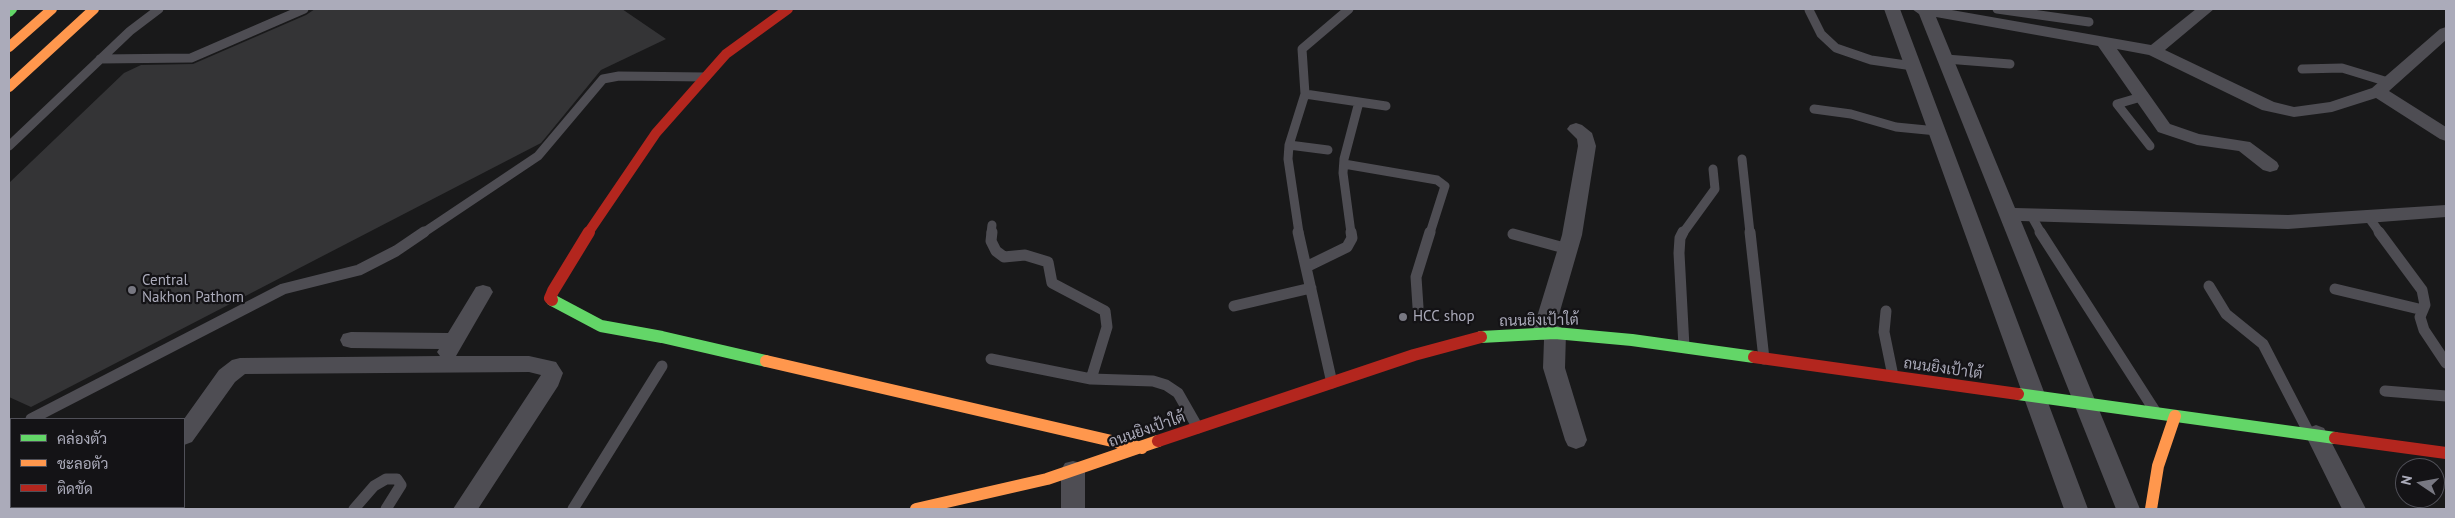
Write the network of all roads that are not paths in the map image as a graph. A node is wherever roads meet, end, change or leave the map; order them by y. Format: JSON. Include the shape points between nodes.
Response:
{"nodes":[{"id":1,"x":12,"y":9,"type":"edge"},
{"id":2,"x":52,"y":9,"type":"edge"},
{"id":3,"x":94,"y":9,"type":"edge"},
{"id":4,"x":159,"y":9,"type":"edge"},
{"id":5,"x":304,"y":9,"type":"edge"},
{"id":6,"x":788,"y":9,"type":"edge"},
{"id":7,"x":1349,"y":9,"type":"edge"},
{"id":8,"x":1892,"y":9,"type":"edge"},
{"id":9,"x":1920,"y":9,"type":"edge"},
{"id":10,"x":1925,"y":9,"type":"edge"},
{"id":11,"x":1997,"y":9,"type":"edge"},
{"id":12,"x":2206,"y":9,"type":"edge"},
{"id":13,"x":1809,"y":10,"type":"dead end"},
{"id":14,"x":9,"y":12,"type":"edge"},
{"id":15,"x":2089,"y":22,"type":"dead end"},
{"id":16,"x":2446,"y":32,"type":"edge"},
{"id":17,"x":2103,"y":41,"type":"junction"},
{"id":18,"x":9,"y":47,"type":"edge"},
{"id":19,"x":2154,"y":51,"type":"junction"},
{"id":20,"x":100,"y":59,"type":"junction"},
{"id":21,"x":1946,"y":59,"type":"junction"},
{"id":22,"x":2010,"y":64,"type":"dead end"},
{"id":23,"x":1914,"y":66,"type":"junction"},
{"id":24,"x":2302,"y":69,"type":"dead end"},
{"id":25,"x":706,"y":77,"type":"junction"},
{"id":26,"x":9,"y":87,"type":"edge"},
{"id":27,"x":2383,"y":87,"type":"junction"},
{"id":28,"x":1305,"y":94,"type":"junction"},
{"id":29,"x":2141,"y":97,"type":"junction"},
{"id":30,"x":1359,"y":102,"type":"junction"},
{"id":31,"x":1386,"y":106,"type":"dead end"},
{"id":32,"x":1814,"y":109,"type":"dead end"},
{"id":33,"x":1576,"y":129,"type":"dead end"},
{"id":34,"x":1938,"y":130,"type":"junction"},
{"id":35,"x":2446,"y":135,"type":"edge"},
{"id":36,"x":1289,"y":145,"type":"junction"},
{"id":37,"x":9,"y":146,"type":"edge"},
{"id":38,"x":2150,"y":146,"type":"dead end"},
{"id":39,"x":1328,"y":150,"type":"dead end"},
{"id":40,"x":1742,"y":159,"type":"dead end"},
{"id":41,"x":1344,"y":164,"type":"junction"},
{"id":42,"x":2270,"y":166,"type":"dead end"},
{"id":43,"x":1713,"y":169,"type":"dead end"},
{"id":44,"x":2446,"y":211,"type":"edge"},
{"id":45,"x":2010,"y":214,"type":"junction"},
{"id":46,"x":2031,"y":215,"type":"junction"},
{"id":47,"x":2367,"y":215,"type":"junction"},
{"id":48,"x":992,"y":225,"type":"dead end"},
{"id":49,"x":1513,"y":234,"type":"dead end"},
{"id":50,"x":1568,"y":250,"type":"junction"},
{"id":51,"x":1306,"y":267,"type":"junction"},
{"id":52,"x":2209,"y":286,"type":"dead end"},
{"id":53,"x":1311,"y":288,"type":"junction"},
{"id":54,"x":2335,"y":289,"type":"dead end"},
{"id":55,"x":484,"y":292,"type":"dead end"},
{"id":56,"x":1234,"y":306,"type":"dead end"},
{"id":57,"x":1418,"y":307,"type":"dead end"},
{"id":58,"x":2423,"y":310,"type":"junction"},
{"id":59,"x":1886,"y":311,"type":"dead end"},
{"id":60,"x":1549,"y":333,"type":"junction"},
{"id":61,"x":351,"y":340,"type":"dead end"},
{"id":62,"x":456,"y":341,"type":"junction"},
{"id":63,"x":1684,"y":347,"type":"junction"},
{"id":64,"x":1764,"y":359,"type":"junction"},
{"id":65,"x":991,"y":360,"type":"dead end"},
{"id":66,"x":2446,"y":363,"type":"edge"},
{"id":67,"x":440,"y":364,"type":"junction"},
{"id":68,"x":662,"y":366,"type":"dead end"},
{"id":69,"x":1893,"y":377,"type":"junction"},
{"id":70,"x":1091,"y":379,"type":"junction"},
{"id":71,"x":1332,"y":383,"type":"junction"},
{"id":72,"x":2385,"y":391,"type":"dead end"},
{"id":73,"x":2446,"y":396,"type":"edge"},
{"id":74,"x":2035,"y":397,"type":"junction"},
{"id":75,"x":2086,"y":404,"type":"junction"},
{"id":76,"x":2156,"y":414,"type":"junction"},
{"id":77,"x":2175,"y":416,"type":"junction"},
{"id":78,"x":33,"y":418,"type":"edge"},
{"id":79,"x":1198,"y":428,"type":"junction"},
{"id":80,"x":2313,"y":434,"type":"junction"},
{"id":81,"x":185,"y":435,"type":"edge"},
{"id":82,"x":1576,"y":440,"type":"dead end"},
{"id":83,"x":1143,"y":448,"type":"junction"},
{"id":84,"x":2446,"y":453,"type":"edge"},
{"id":85,"x":1073,"y":470,"type":"junction"},
{"id":86,"x":354,"y":509,"type":"edge"},
{"id":87,"x":386,"y":509,"type":"edge"},
{"id":88,"x":465,"y":509,"type":"edge"},
{"id":89,"x":573,"y":509,"type":"edge"},
{"id":90,"x":916,"y":509,"type":"edge"},
{"id":91,"x":1073,"y":509,"type":"edge"},
{"id":92,"x":2076,"y":509,"type":"edge"},
{"id":93,"x":2128,"y":509,"type":"edge"},
{"id":94,"x":2151,"y":509,"type":"edge"},
{"id":95,"x":2354,"y":509,"type":"edge"}],
"edges":[{"from":1,"to":14,"type":"main road"},
{"from":2,"to":18,"type":"main road"},
{"from":3,"to":26,"type":"main road"},
{"from":4,"to":20,"type":"lane"},
{"from":5,"to":20,"type":"lane","via":[[191,58]]},
{"from":6,"to":25,"type":"main road","via":[[726,54]]},
{"from":7,"to":28,"type":"lane","via":[[1302,49]]},
{"from":8,"to":23,"type":"street"},
{"from":9,"to":10,"type":"street"},
{"from":10,"to":17,"type":"street"},
{"from":10,"to":21,"type":"street"},
{"from":11,"to":15,"type":"lane"},
{"from":12,"to":19,"type":"street"},
{"from":13,"to":23,"type":"lane","via":[[1820,34],[1836,48],[1871,60]]},
{"from":16,"to":27,"type":"street"},
{"from":17,"to":19,"type":"street"},
{"from":17,"to":29,"type":"street"},
{"from":19,"to":27,"type":"street","via":[[2280,111],[2332,107]]},
{"from":20,"to":37,"type":"lane"},
{"from":21,"to":22,"type":"lane"},
{"from":21,"to":45,"type":"street"},
{"from":23,"to":34,"type":"street"},
{"from":24,"to":27,"type":"lane","via":[[2342,68]]},
{"from":25,"to":78,"type":"lane","via":[[610,76],[603,79],[538,156],[396,251],[359,270],[283,289]]},
{"from":25,"to":83,"type":"main road","via":[[656,133],[603,208],[553,291],[550,298],[556,304],[602,326]]},
{"from":27,"to":35,"type":"street"},
{"from":28,"to":30,"type":"lane"},
{"from":28,"to":36,"type":"lane"},
{"from":29,"to":38,"type":"lane","via":[[2117,104]]},
{"from":29,"to":42,"type":"street","via":[[2158,122],[2171,131],[2197,139],[2244,146]]},
{"from":30,"to":31,"type":"lane"},
{"from":30,"to":41,"type":"lane"},
{"from":32,"to":34,"type":"lane","via":[[1851,114],[1896,126]]},
{"from":33,"to":50,"type":"street","via":[[1586,137],[1587,146]]},
{"from":34,"to":74,"type":"street"},
{"from":36,"to":39,"type":"lane"},
{"from":36,"to":51,"type":"lane","via":[[1290,178]]},
{"from":40,"to":64,"type":"lane"},
{"from":41,"to":51,"type":"lane","via":[[1352,238],[1347,247]]},
{"from":41,"to":57,"type":"lane","via":[[1437,180],[1445,186],[1416,277]]},
{"from":43,"to":63,"type":"lane","via":[[1715,189],[1680,238]]},
{"from":44,"to":47,"type":"street"},
{"from":45,"to":46,"type":"street"},
{"from":45,"to":75,"type":"street"},
{"from":46,"to":47,"type":"street","via":[[2279,222]]},
{"from":46,"to":76,"type":"lane"},
{"from":47,"to":58,"type":"lane","via":[[2422,290],[2425,298]]},
{"from":48,"to":70,"type":"lane","via":[[991,241],[996,251],[1004,257],[1025,255],[1048,262],[1052,283],[1105,311],[1107,326]]},
{"from":49,"to":50,"type":"lane"},
{"from":50,"to":60,"type":"street"},
{"from":51,"to":53,"type":"lane"},
{"from":52,"to":80,"type":"lane","via":[[2226,314],[2263,344]]},
{"from":53,"to":56,"type":"lane"},
{"from":53,"to":71,"type":"lane"},
{"from":54,"to":58,"type":"lane"},
{"from":55,"to":62,"type":"street"},
{"from":58,"to":66,"type":"lane","via":[[2420,317],[2424,330]]},
{"from":59,"to":69,"type":"lane","via":[[1885,345]]},
{"from":60,"to":63,"type":"main road","name":"ถนนยิงเป้าใต้"},
{"from":60,"to":71,"type":"main road","name":"ถนนยิงเป้าใต้","via":[[1478,337]]},
{"from":60,"to":82,"type":"street","via":[[1554,368]]},
{"from":61,"to":62,"type":"street"},
{"from":62,"to":67,"type":"street"},
{"from":63,"to":64,"type":"main road","name":"ถนนยิงเป้าใต้"},
{"from":64,"to":69,"type":"main road","name":"ถนนยิงเป้าใต้"},
{"from":65,"to":70,"type":"lane"},
{"from":67,"to":81,"type":"street","via":[[240,366],[227,376]]},
{"from":67,"to":88,"type":"street","via":[[529,364],[548,368],[552,373]]},
{"from":68,"to":89,"type":"lane"},
{"from":69,"to":74,"type":"main road","name":"ถนนยิงเป้าใต้"},
{"from":70,"to":79,"type":"lane","via":[[1153,381],[1166,385],[1178,393]]},
{"from":71,"to":79,"type":"main road","name":"ถนนยิงเป้าใต้"},
{"from":72,"to":73,"type":"lane"},
{"from":74,"to":75,"type":"main road","name":"ถนนยิงเป้าใต้"},
{"from":74,"to":92,"type":"street"},
{"from":75,"to":76,"type":"main road","name":"ถนนยิงเป้าใต้"},
{"from":75,"to":93,"type":"street"},
{"from":76,"to":77,"type":"main road","name":"ถนนยิงเป้าใต้"},
{"from":77,"to":80,"type":"main road","name":"ถนนยิงเป้าใต้"},
{"from":77,"to":94,"type":"main road","via":[[2158,466]]},
{"from":79,"to":83,"type":"main road","name":"ถนนยิงเป้าใต้"},
{"from":80,"to":84,"type":"main road","name":"ถนนยิงเป้าใต้"},
{"from":80,"to":95,"type":"street"},
{"from":83,"to":85,"type":"main road","name":"ถนนยิงเป้าใต้"},
{"from":85,"to":90,"type":"main road","name":"ถนนยิงเป้าใต้"},
{"from":85,"to":91,"type":"street"},
{"from":86,"to":87,"type":"lane","via":[[374,486],[386,479],[398,479],[401,485]]}]}
